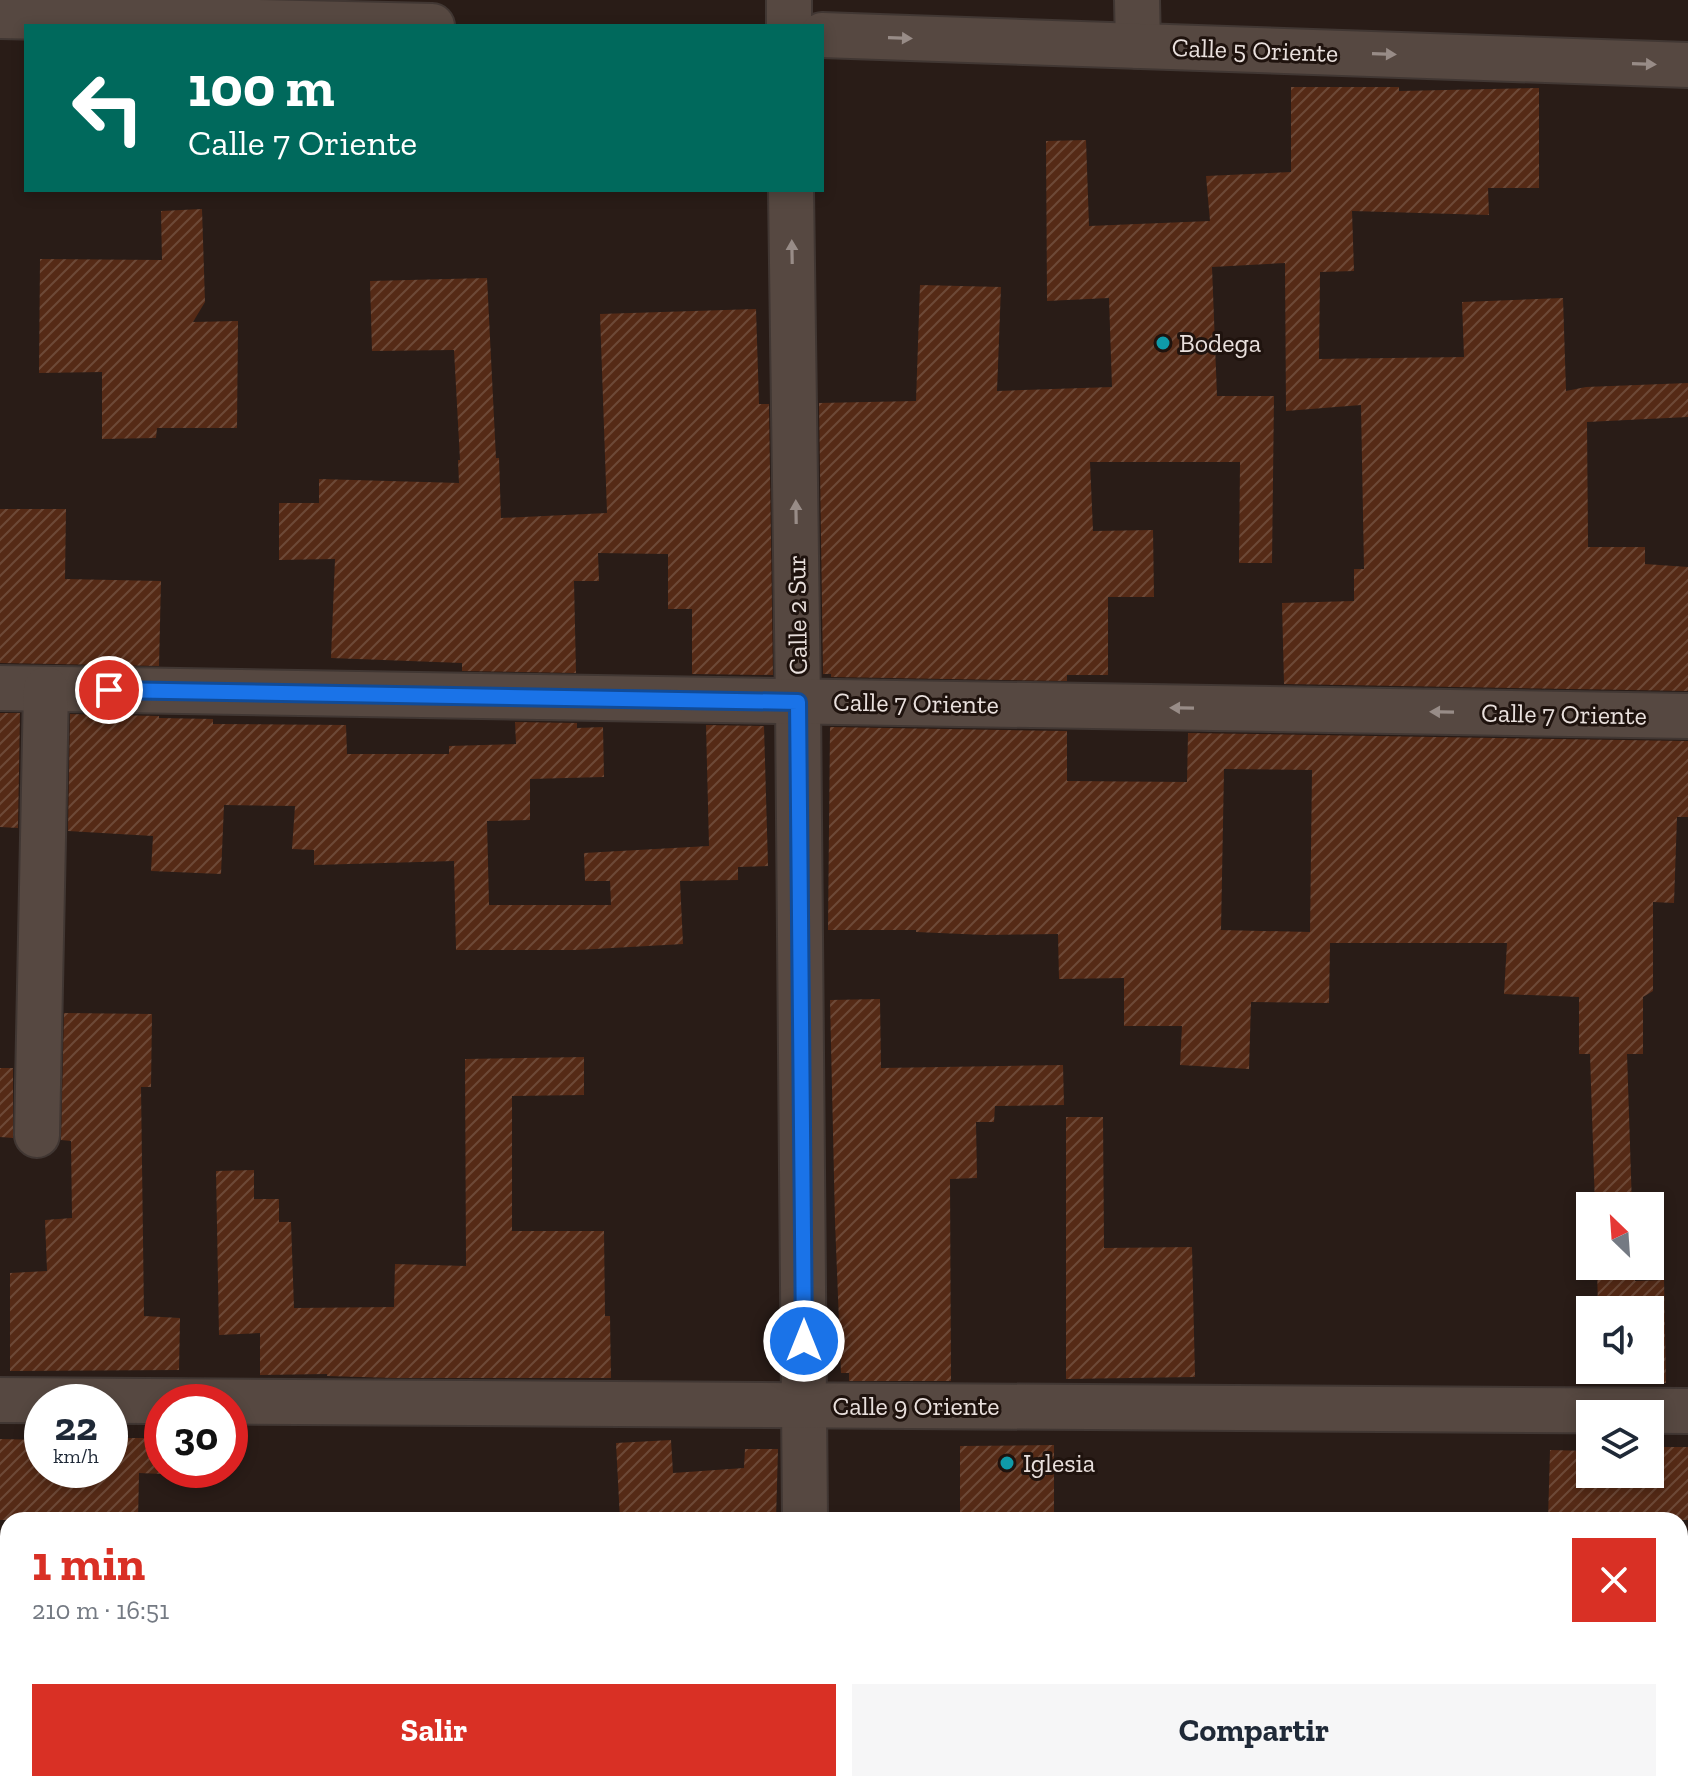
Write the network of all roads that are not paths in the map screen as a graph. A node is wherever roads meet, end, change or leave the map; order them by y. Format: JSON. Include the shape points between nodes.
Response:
{"nodes":[{"id":1,"x":789,"y":0,"type":"edge"},
{"id":2,"x":1137,"y":0,"type":"edge"},
{"id":3,"x":0,"y":16,"type":"edge"},
{"id":4,"x":346,"y":24,"type":"edge"},
{"id":5,"x":789,"y":24,"type":"edge"},
{"id":6,"x":824,"y":35,"type":"edge"},
{"id":7,"x":1138,"y":46,"type":"junction"},
{"id":8,"x":1688,"y":65,"type":"edge"},
{"id":9,"x":791,"y":192,"type":"edge"},
{"id":10,"x":0,"y":688,"type":"edge"},
{"id":11,"x":46,"y":689,"type":"junction"},
{"id":12,"x":798,"y":702,"type":"junction"},
{"id":13,"x":1688,"y":716,"type":"edge"},
{"id":14,"x":37,"y":1135,"type":"dead end"},
{"id":15,"x":0,"y":1400,"type":"edge"},
{"id":16,"x":804,"y":1405,"type":"junction"},
{"id":17,"x":1688,"y":1411,"type":"edge"},
{"id":18,"x":805,"y":1512,"type":"edge"}],
"edges":[{"from":1,"to":5,"type":"street"},
{"from":2,"to":7,"type":"street"},
{"from":3,"to":4,"type":"street"},
{"from":6,"to":7,"type":"street","name":"Calle 5 Oriente","one_way":true},
{"from":7,"to":8,"type":"street","name":"Calle 5 Oriente","one_way":true},
{"from":12,"to":9,"type":"street","name":"Calle 2 Sur","one_way":true},
{"from":10,"to":11,"type":"street","name":"Calle 7 Oriente"},
{"from":11,"to":12,"type":"street","name":"Calle 7 Oriente"},
{"from":11,"to":14,"type":"street"},
{"from":13,"to":12,"type":"street","name":"Calle 7 Oriente","one_way":true},
{"from":12,"to":16,"type":"street","name":"Calle 2 Sur"},
{"from":15,"to":16,"type":"street","name":"Calle 9 Oriente"},
{"from":16,"to":17,"type":"street","name":"Calle 9 Oriente"},
{"from":16,"to":18,"type":"street","name":"Calle 2 Sur"}]}
